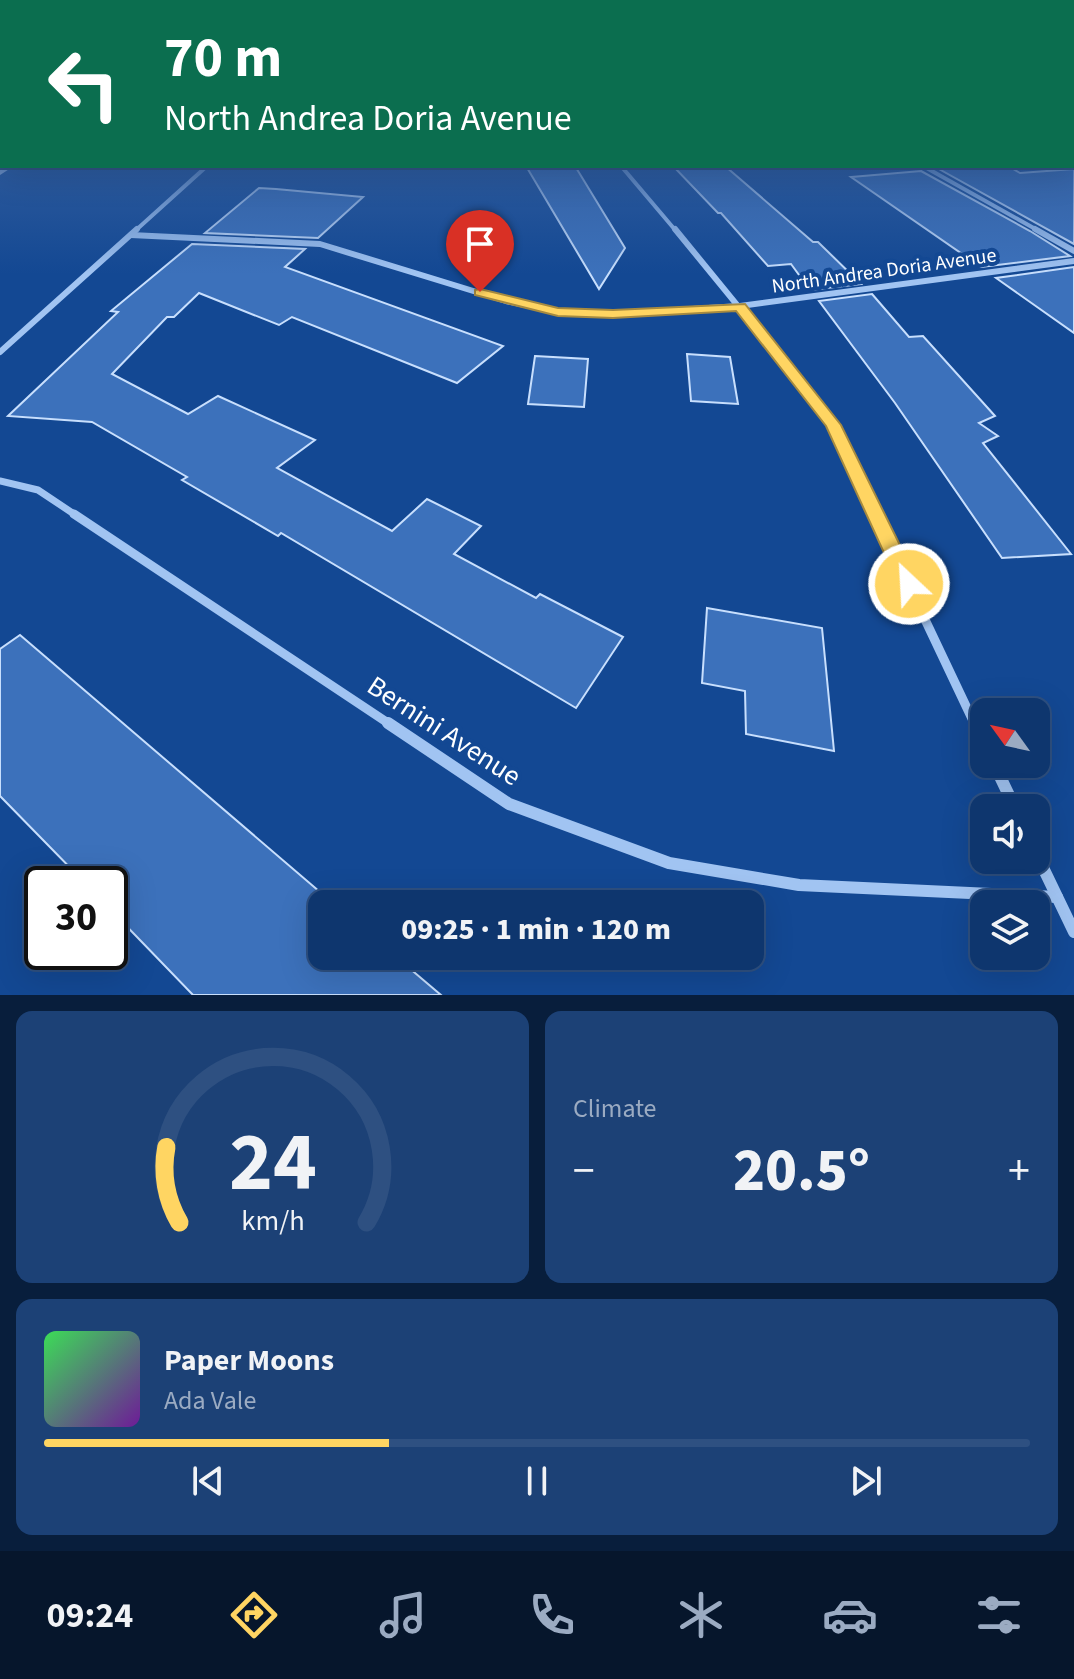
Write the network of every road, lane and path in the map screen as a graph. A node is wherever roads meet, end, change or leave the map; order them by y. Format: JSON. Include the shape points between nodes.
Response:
{"nodes":[{"id":1,"x":191,"y":180,"type":"edge"},
{"id":2,"x":633,"y":180,"type":"edge"},
{"id":3,"x":949,"y":180,"type":"edge"},
{"id":4,"x":131,"y":235,"type":"junction"},
{"id":5,"x":1074,"y":251,"type":"edge"},
{"id":6,"x":1074,"y":261,"type":"edge"},
{"id":7,"x":740,"y":306,"type":"junction"},
{"id":8,"x":0,"y":352,"type":"edge"},
{"id":9,"x":0,"y":481,"type":"edge"},
{"id":10,"x":970,"y":714,"type":"edge"},
{"id":11,"x":1046,"y":874,"type":"edge"},
{"id":12,"x":1057,"y":897,"type":"junction"},
{"id":13,"x":1074,"y":932,"type":"edge"}],
"edges":[{"from":1,"to":4,"type":"street"},
{"from":2,"to":7,"type":"street"},
{"from":3,"to":5,"type":"street"},
{"from":4,"to":7,"type":"street","name":"North Andrea Doria Avenue","via":[[320,244],[558,312]]},
{"from":4,"to":8,"type":"street"},
{"from":6,"to":7,"type":"street","name":"North Andrea Doria Avenue"},
{"from":7,"to":10,"type":"street","via":[[833,425]]},
{"from":9,"to":12,"type":"street","name":"Bernini Avenue","via":[[38,490],[509,804],[669,863],[785,883]]},
{"from":11,"to":12,"type":"street"},
{"from":12,"to":13,"type":"street"}]}
